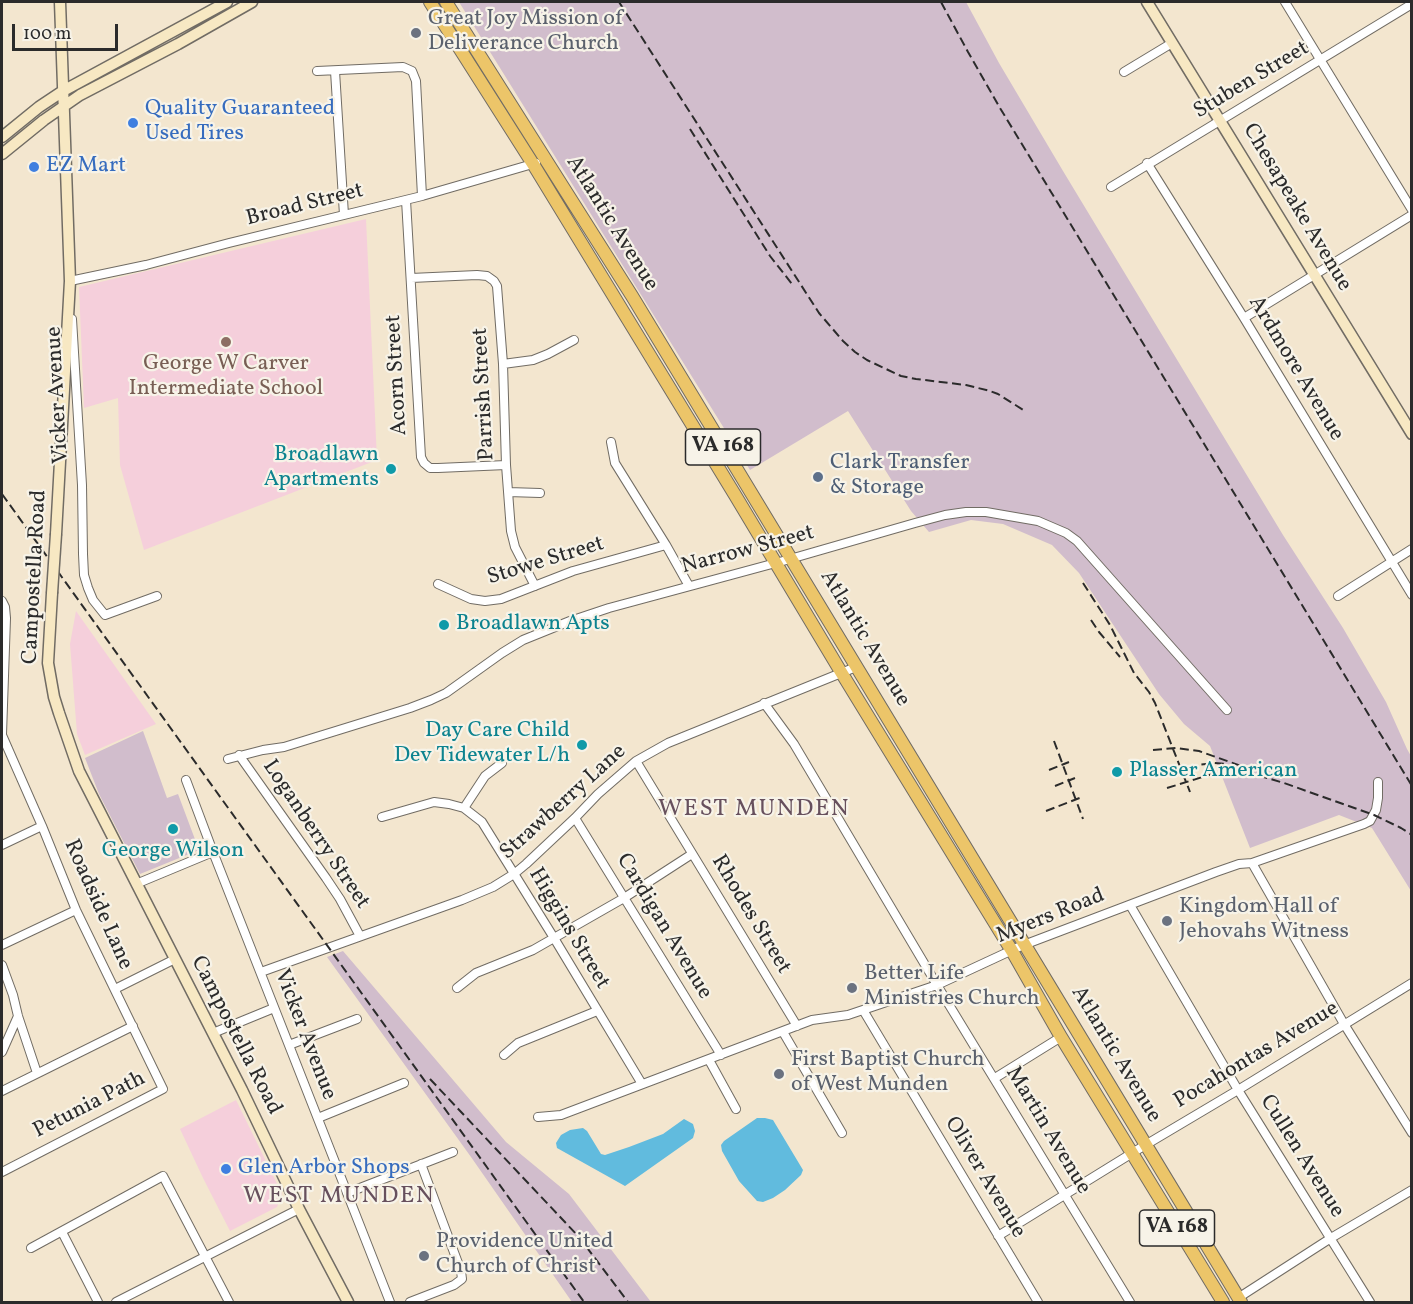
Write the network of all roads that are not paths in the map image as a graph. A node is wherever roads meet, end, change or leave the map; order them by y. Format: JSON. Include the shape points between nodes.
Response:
{"nodes":[{"id":1,"x":60,"y":2,"type":"edge"},
{"id":2,"x":252,"y":2,"type":"edge"},
{"id":3,"x":430,"y":2,"type":"edge"},
{"id":4,"x":446,"y":2,"type":"edge"},
{"id":5,"x":1147,"y":2,"type":"edge"},
{"id":6,"x":1285,"y":2,"type":"edge"},
{"id":7,"x":223,"y":4,"type":"edge"},
{"id":8,"x":1412,"y":4,"type":"edge"},
{"id":9,"x":1172,"y":43,"type":"junction"},
{"id":10,"x":178,"y":44,"type":"junction"},
{"id":11,"x":1321,"y":60,"type":"junction"},
{"id":12,"x":335,"y":70,"type":"junction"},
{"id":13,"x":317,"y":71,"type":"dead end"},
{"id":14,"x":1124,"y":72,"type":"dead end"},
{"id":15,"x":63,"y":92,"type":"junction"},
{"id":16,"x":64,"y":105,"type":"junction"},
{"id":17,"x":1220,"y":121,"type":"junction"},
{"id":18,"x":2,"y":137,"type":"edge"},
{"id":19,"x":2,"y":152,"type":"edge"},
{"id":20,"x":546,"y":160,"type":"junction"},
{"id":21,"x":532,"y":164,"type":"junction"},
{"id":22,"x":1147,"y":164,"type":"junction"},
{"id":23,"x":1111,"y":187,"type":"dead end"},
{"id":24,"x":422,"y":196,"type":"junction"},
{"id":25,"x":406,"y":200,"type":"junction"},
{"id":26,"x":1412,"y":212,"type":"edge"},
{"id":27,"x":344,"y":215,"type":"junction"},
{"id":28,"x":1314,"y":276,"type":"junction"},
{"id":29,"x":411,"y":278,"type":"junction"},
{"id":30,"x":70,"y":281,"type":"junction"},
{"id":31,"x":1244,"y":318,"type":"junction"},
{"id":32,"x":574,"y":340,"type":"dead end"},
{"id":33,"x":503,"y":364,"type":"junction"},
{"id":34,"x":1412,"y":434,"type":"edge"},
{"id":35,"x":611,"y":442,"type":"dead end"},
{"id":36,"x":506,"y":465,"type":"junction"},
{"id":37,"x":508,"y":492,"type":"junction"},
{"id":38,"x":540,"y":493,"type":"dead end"},
{"id":39,"x":666,"y":545,"type":"junction"},
{"id":40,"x":1412,"y":549,"type":"edge"},
{"id":41,"x":790,"y":559,"type":"junction"},
{"id":42,"x":1391,"y":562,"type":"junction"},
{"id":43,"x":776,"y":563,"type":"junction"},
{"id":44,"x":438,"y":584,"type":"dead end"},
{"id":45,"x":535,"y":586,"type":"junction"},
{"id":46,"x":689,"y":586,"type":"junction"},
{"id":47,"x":1412,"y":595,"type":"edge"},
{"id":48,"x":157,"y":596,"type":"dead end"},
{"id":49,"x":1338,"y":596,"type":"dead end"},
{"id":50,"x":2,"y":601,"type":"edge"},
{"id":51,"x":856,"y":667,"type":"junction"},
{"id":52,"x":841,"y":672,"type":"junction"},
{"id":53,"x":764,"y":703,"type":"junction"},
{"id":54,"x":1227,"y":710,"type":"dead end"},
{"id":55,"x":2,"y":734,"type":"edge"},
{"id":56,"x":239,"y":755,"type":"junction"},
{"id":57,"x":228,"y":759,"type":"dead end"},
{"id":58,"x":636,"y":761,"type":"junction"},
{"id":59,"x":502,"y":763,"type":"dead end"},
{"id":60,"x":186,"y":780,"type":"dead end"},
{"id":61,"x":1378,"y":782,"type":"dead end"},
{"id":62,"x":464,"y":808,"type":"junction"},
{"id":63,"x":382,"y":817,"type":"dead end"},
{"id":64,"x":575,"y":818,"type":"junction"},
{"id":65,"x":42,"y":826,"type":"junction"},
{"id":66,"x":2,"y":845,"type":"edge"},
{"id":67,"x":213,"y":852,"type":"junction"},
{"id":68,"x":692,"y":854,"type":"junction"},
{"id":69,"x":1252,"y":863,"type":"junction"},
{"id":70,"x":514,"y":874,"type":"junction"},
{"id":71,"x":136,"y":884,"type":"junction"},
{"id":72,"x":624,"y":898,"type":"junction"},
{"id":73,"x":1130,"y":905,"type":"junction"},
{"id":74,"x":76,"y":910,"type":"junction"},
{"id":75,"x":360,"y":936,"type":"junction"},
{"id":76,"x":554,"y":938,"type":"junction"},
{"id":77,"x":2,"y":945,"type":"edge"},
{"id":78,"x":1024,"y":945,"type":"junction"},
{"id":79,"x":1012,"y":951,"type":"junction"},
{"id":80,"x":175,"y":959,"type":"junction"},
{"id":81,"x":2,"y":965,"type":"edge"},
{"id":82,"x":261,"y":972,"type":"junction"},
{"id":83,"x":1412,"y":983,"type":"edge"},
{"id":84,"x":938,"y":985,"type":"junction"},
{"id":85,"x":457,"y":988,"type":"dead end"},
{"id":86,"x":115,"y":989,"type":"junction"},
{"id":87,"x":274,"y":1008,"type":"junction"},
{"id":88,"x":863,"y":1010,"type":"junction"},
{"id":89,"x":597,"y":1011,"type":"junction"},
{"id":90,"x":18,"y":1016,"type":"junction"},
{"id":91,"x":357,"y":1019,"type":"dead end"},
{"id":92,"x":1344,"y":1024,"type":"junction"},
{"id":93,"x":133,"y":1026,"type":"junction"},
{"id":94,"x":797,"y":1026,"type":"junction"},
{"id":95,"x":783,"y":1032,"type":"junction"},
{"id":96,"x":213,"y":1033,"type":"junction"},
{"id":97,"x":1061,"y":1037,"type":"junction"},
{"id":98,"x":289,"y":1045,"type":"junction"},
{"id":99,"x":2,"y":1052,"type":"edge"},
{"id":100,"x":504,"y":1055,"type":"dead end"},
{"id":101,"x":721,"y":1055,"type":"junction"},
{"id":102,"x":709,"y":1060,"type":"junction"},
{"id":103,"x":38,"y":1074,"type":"junction"},
{"id":104,"x":995,"y":1078,"type":"junction"},
{"id":105,"x":404,"y":1083,"type":"dead end"},
{"id":106,"x":642,"y":1084,"type":"junction"},
{"id":107,"x":163,"y":1089,"type":"joint"},
{"id":108,"x":1238,"y":1090,"type":"junction"},
{"id":109,"x":2,"y":1091,"type":"edge"},
{"id":110,"x":736,"y":1109,"type":"dead end"},
{"id":111,"x":538,"y":1117,"type":"dead end"},
{"id":112,"x":318,"y":1118,"type":"junction"},
{"id":113,"x":842,"y":1132,"type":"dead end"},
{"id":114,"x":1412,"y":1133,"type":"edge"},
{"id":115,"x":1145,"y":1145,"type":"junction"},
{"id":116,"x":453,"y":1152,"type":"dead end"},
{"id":117,"x":1132,"y":1153,"type":"junction"},
{"id":118,"x":421,"y":1164,"type":"junction"},
{"id":119,"x":2,"y":1172,"type":"edge"},
{"id":120,"x":1412,"y":1190,"type":"edge"},
{"id":121,"x":347,"y":1192,"type":"junction"},
{"id":122,"x":1064,"y":1195,"type":"junction"},
{"id":123,"x":298,"y":1209,"type":"junction"},
{"id":124,"x":62,"y":1232,"type":"junction"},
{"id":125,"x":998,"y":1236,"type":"junction"},
{"id":126,"x":1331,"y":1238,"type":"junction"},
{"id":127,"x":31,"y":1248,"type":"dead end"},
{"id":128,"x":205,"y":1256,"type":"junction"},
{"id":129,"x":1239,"y":1300,"type":"edge"},
{"id":130,"x":98,"y":1302,"type":"edge"},
{"id":131,"x":116,"y":1302,"type":"edge"},
{"id":132,"x":229,"y":1302,"type":"edge"},
{"id":133,"x":348,"y":1302,"type":"edge"},
{"id":134,"x":390,"y":1302,"type":"edge"},
{"id":135,"x":410,"y":1302,"type":"edge"},
{"id":136,"x":1038,"y":1302,"type":"edge"},
{"id":137,"x":1130,"y":1302,"type":"edge"},
{"id":138,"x":1223,"y":1302,"type":"edge"},
{"id":139,"x":1370,"y":1302,"type":"edge"}],
"edges":[{"from":1,"to":15,"type":"main road","name":"Campostella Road"},
{"from":2,"to":10,"type":"main road"},
{"from":3,"to":21,"type":"main road","name":"Atlantic Avenue","number":"VA 168"},
{"from":4,"to":20,"type":"main road","name":"Atlantic Avenue","number":"VA 168"},
{"from":5,"to":9,"type":"main road","name":"Chesapeake Avenue"},
{"from":6,"to":11,"type":"street"},
{"from":7,"to":10,"type":"main road","via":[[217,14],[186,34]]},
{"from":7,"to":15,"type":"main road"},
{"from":8,"to":11,"type":"street","name":"Stuben Street"},
{"from":9,"to":14,"type":"street"},
{"from":9,"to":17,"type":"main road","name":"Chesapeake Avenue"},
{"from":10,"to":16,"type":"main road"},
{"from":11,"to":17,"type":"street","name":"Stuben Street"},
{"from":11,"to":26,"type":"street"},
{"from":12,"to":13,"type":"street"},
{"from":12,"to":24,"type":"street","via":[[403,67],[412,71],[416,81]]},
{"from":12,"to":27,"type":"street"},
{"from":15,"to":16,"type":"main road","name":"Campostella Road"},
{"from":15,"to":18,"type":"main road"},
{"from":16,"to":19,"type":"main road"},
{"from":16,"to":30,"type":"main road","name":"Campostella Road"},
{"from":17,"to":22,"type":"street","name":"Stuben Street"},
{"from":17,"to":28,"type":"main road","name":"Chesapeake Avenue"},
{"from":20,"to":21,"type":"street","name":"Broad Street"},
{"from":20,"to":41,"type":"main road","name":"Atlantic Avenue","number":"VA 168"},
{"from":21,"to":24,"type":"street","name":"Broad Street"},
{"from":21,"to":43,"type":"main road","name":"Atlantic Avenue","number":"VA 168"},
{"from":22,"to":23,"type":"street","name":"Stuben Street"},
{"from":22,"to":31,"type":"street","name":"Ardmore Avenue"},
{"from":24,"to":25,"type":"street","name":"Broad Street"},
{"from":25,"to":27,"type":"street","name":"Broad Street"},
{"from":25,"to":29,"type":"street","name":"Acorn Street"},
{"from":26,"to":28,"type":"street"},
{"from":27,"to":30,"type":"street","name":"Broad Street"},
{"from":28,"to":31,"type":"street"},
{"from":28,"to":34,"type":"main road","name":"Chesapeake Avenue"},
{"from":29,"to":33,"type":"street","name":"Parrish Street","via":[[477,275],[494,281]]},
{"from":29,"to":36,"type":"street","name":"Acorn Street","via":[[424,463],[430,468]]},
{"from":30,"to":48,"type":"street","name":"Vicker Avenue","via":[[84,575],[93,600],[105,615]]},
{"from":30,"to":71,"type":"main road","name":"Campostella Road","bridge":true,"via":[[48,663],[54,697],[79,771]]},
{"from":31,"to":42,"type":"street","name":"Ardmore Avenue"},
{"from":32,"to":33,"type":"street","via":[[533,360]]},
{"from":33,"to":36,"type":"street","name":"Parrish Street"},
{"from":35,"to":39,"type":"street","via":[[615,463]]},
{"from":36,"to":37,"type":"street","name":"Parrish Street"},
{"from":37,"to":38,"type":"street"},
{"from":37,"to":45,"type":"street","name":"Parrish Street","via":[[513,539]]},
{"from":39,"to":45,"type":"street","name":"Stowe Street"},
{"from":39,"to":46,"type":"street"},
{"from":40,"to":42,"type":"street"},
{"from":41,"to":43,"type":"street","name":"Narrow Street"},
{"from":41,"to":51,"type":"main road","name":"Atlantic Avenue","number":"VA 168"},
{"from":41,"to":54,"type":"street","name":"Narrow Street","via":[[945,515],[986,512],[1038,521],[1077,541]]},
{"from":42,"to":47,"type":"street","name":"Ardmore Avenue"},
{"from":42,"to":49,"type":"street"},
{"from":43,"to":46,"type":"street","name":"Narrow Street"},
{"from":43,"to":52,"type":"main road","name":"Atlantic Avenue","number":"VA 168"},
{"from":44,"to":45,"type":"street","name":"Stowe Street","via":[[485,601]]},
{"from":46,"to":56,"type":"street","name":"Narrow Street","via":[[609,608],[532,636],[446,693],[410,708],[284,747]]},
{"from":50,"to":55,"type":"street","via":[[6,618]]},
{"from":51,"to":52,"type":"street","name":"Strawberry Lane"},
{"from":51,"to":78,"type":"main road","name":"Atlantic Avenue","number":"VA 168"},
{"from":52,"to":53,"type":"street","name":"Strawberry Lane"},
{"from":52,"to":79,"type":"main road","name":"Atlantic Avenue","number":"VA 168"},
{"from":53,"to":58,"type":"street","name":"Strawberry Lane","via":[[668,743]]},
{"from":53,"to":84,"type":"street","name":"Martin Avenue","via":[[794,744]]},
{"from":55,"to":65,"type":"street","name":"Roadside Lane"},
{"from":56,"to":57,"type":"street","name":"Narrow Street"},
{"from":56,"to":75,"type":"street","name":"Loganberry Street","via":[[327,878]]},
{"from":58,"to":64,"type":"street","name":"Strawberry Lane"},
{"from":58,"to":68,"type":"street","name":"Rhodes Street"},
{"from":59,"to":62,"type":"street","via":[[485,776]]},
{"from":60,"to":67,"type":"street","name":"Vicker Avenue"},
{"from":61,"to":69,"type":"street","name":"Myers Road","via":[[1376,810],[1370,821]]},
{"from":62,"to":63,"type":"street","via":[[434,802]]},
{"from":62,"to":70,"type":"street","name":"Higgins Street","via":[[485,827]]},
{"from":64,"to":70,"type":"street","name":"Strawberry Lane"},
{"from":64,"to":72,"type":"street","name":"Cardigan Avenue"},
{"from":65,"to":66,"type":"street"},
{"from":65,"to":74,"type":"street","name":"Roadside Lane"},
{"from":67,"to":71,"type":"street"},
{"from":67,"to":82,"type":"street","name":"Vicker Avenue"},
{"from":68,"to":72,"type":"street"},
{"from":68,"to":94,"type":"street","name":"Rhodes Street"},
{"from":69,"to":73,"type":"street","name":"Myers Road","via":[[1239,864]]},
{"from":69,"to":92,"type":"street"},
{"from":70,"to":75,"type":"street","name":"Strawberry Lane","via":[[462,900]]},
{"from":70,"to":76,"type":"street","name":"Higgins Street"},
{"from":71,"to":80,"type":"main road","name":"Campostella Road"},
{"from":72,"to":76,"type":"street"},
{"from":72,"to":101,"type":"street","name":"Cardigan Avenue"},
{"from":73,"to":78,"type":"street","name":"Myers Road"},
{"from":73,"to":108,"type":"street","name":"Cullen Avenue"},
{"from":74,"to":77,"type":"street"},
{"from":74,"to":86,"type":"street","name":"Roadside Lane"},
{"from":75,"to":82,"type":"street","name":"Strawberry Lane"},
{"from":76,"to":85,"type":"street","via":[[476,973]]},
{"from":76,"to":89,"type":"street","name":"Higgins Street"},
{"from":78,"to":79,"type":"street","name":"Myers Road"},
{"from":78,"to":115,"type":"main road","name":"Atlantic Avenue","number":"VA 168"},
{"from":79,"to":84,"type":"street","name":"Myers Road"},
{"from":79,"to":97,"type":"main road","name":"Atlantic Avenue","number":"VA 168"},
{"from":80,"to":86,"type":"street"},
{"from":80,"to":96,"type":"main road","name":"Campostella Road"},
{"from":81,"to":90,"type":"street"},
{"from":82,"to":87,"type":"street","name":"Vicker Avenue"},
{"from":83,"to":92,"type":"street","name":"Pocahontas Avenue"},
{"from":84,"to":88,"type":"street","name":"Myers Road"},
{"from":84,"to":104,"type":"street","name":"Martin Avenue"},
{"from":86,"to":93,"type":"street","name":"Roadside Lane"},
{"from":87,"to":96,"type":"street"},
{"from":87,"to":98,"type":"street","name":"Vicker Avenue"},
{"from":88,"to":94,"type":"street","name":"Myers Road"},
{"from":88,"to":125,"type":"street","name":"Oliver Avenue"},
{"from":89,"to":100,"type":"street","via":[[518,1043]]},
{"from":89,"to":106,"type":"street","name":"Higgins Street"},
{"from":90,"to":99,"type":"street"},
{"from":90,"to":103,"type":"street"},
{"from":91,"to":98,"type":"street"},
{"from":92,"to":108,"type":"street","name":"Pocahontas Avenue"},
{"from":92,"to":114,"type":"street"},
{"from":93,"to":103,"type":"street"},
{"from":93,"to":107,"type":"street","name":"Roadside Lane"},
{"from":94,"to":95,"type":"street","name":"Myers Road"},
{"from":95,"to":101,"type":"street","name":"Myers Road"},
{"from":95,"to":113,"type":"street"},
{"from":96,"to":123,"type":"main road","name":"Campostella Road"},
{"from":97,"to":104,"type":"street"},
{"from":97,"to":117,"type":"main road","name":"Atlantic Avenue","number":"VA 168"},
{"from":98,"to":112,"type":"street","name":"Vicker Avenue"},
{"from":101,"to":102,"type":"street","name":"Myers Road"},
{"from":102,"to":106,"type":"street","name":"Myers Road"},
{"from":102,"to":110,"type":"street"},
{"from":103,"to":109,"type":"street"},
{"from":104,"to":122,"type":"street","name":"Martin Avenue"},
{"from":105,"to":112,"type":"street"},
{"from":106,"to":111,"type":"street","name":"Myers Road","via":[[561,1115]]},
{"from":107,"to":119,"type":"street","name":"Petunia Path"},
{"from":108,"to":115,"type":"street","name":"Pocahontas Avenue"},
{"from":108,"to":126,"type":"street","name":"Cullen Avenue"},
{"from":112,"to":121,"type":"street","name":"Vicker Avenue"},
{"from":115,"to":117,"type":"street","name":"Pocahontas Avenue"},
{"from":115,"to":129,"type":"main road","name":"Atlantic Avenue","number":"VA 168"},
{"from":116,"to":118,"type":"street"},
{"from":117,"to":122,"type":"street","name":"Pocahontas Avenue"},
{"from":117,"to":138,"type":"main road","name":"Atlantic Avenue","number":"VA 168"},
{"from":118,"to":121,"type":"street"},
{"from":118,"to":135,"type":"street","via":[[462,1280]]},
{"from":120,"to":126,"type":"street"},
{"from":121,"to":134,"type":"street","name":"Vicker Avenue"},
{"from":122,"to":125,"type":"street","name":"Pocahontas Avenue"},
{"from":122,"to":137,"type":"street","name":"Martin Avenue"},
{"from":123,"to":128,"type":"street"},
{"from":123,"to":133,"type":"main road","name":"Campostella Road"},
{"from":124,"to":127,"type":"street"},
{"from":124,"to":128,"type":"street","via":[[164,1176]]},
{"from":124,"to":130,"type":"street"},
{"from":125,"to":136,"type":"street","name":"Oliver Avenue"},
{"from":126,"to":129,"type":"street"},
{"from":126,"to":139,"type":"street","name":"Cullen Avenue"},
{"from":128,"to":131,"type":"street"},
{"from":128,"to":132,"type":"street"}]}
